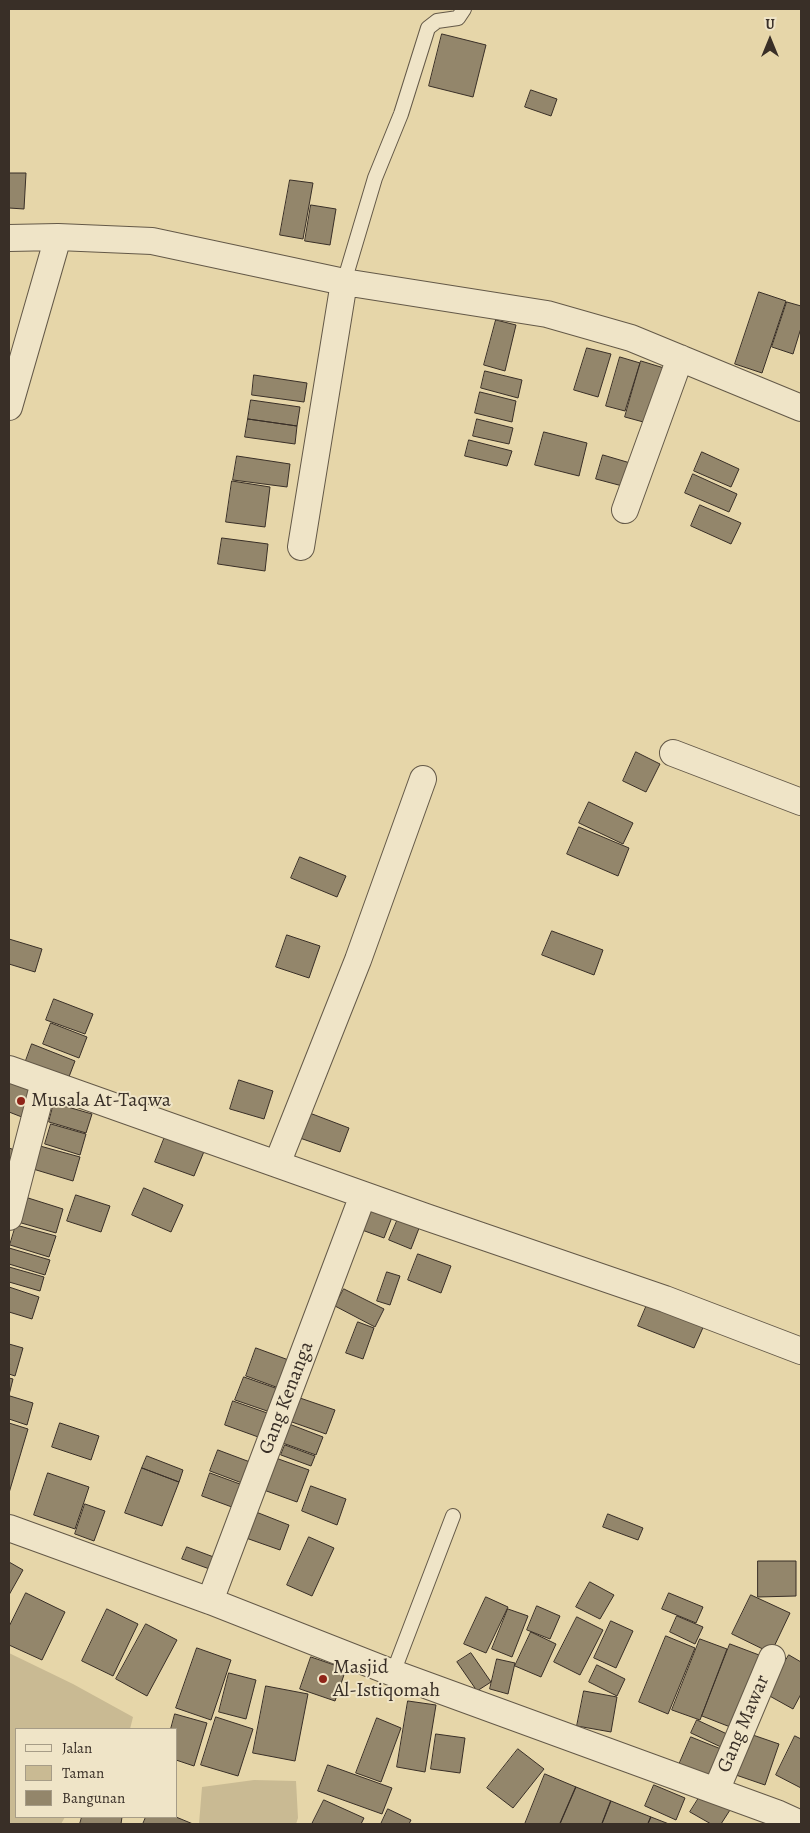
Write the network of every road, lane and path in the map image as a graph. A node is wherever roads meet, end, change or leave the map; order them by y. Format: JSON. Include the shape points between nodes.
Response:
{"nodes":[{"id":1,"x":464,"y":9,"type":"edge"},
{"id":2,"x":58,"y":237,"type":"junction"},
{"id":3,"x":9,"y":238,"type":"edge"},
{"id":4,"x":344,"y":282,"type":"junction"},
{"id":5,"x":680,"y":358,"type":"junction"},
{"id":6,"x":9,"y":407,"type":"edge"},
{"id":7,"x":801,"y":408,"type":"edge"},
{"id":8,"x":624,"y":510,"type":"dead end"},
{"id":9,"x":301,"y":547,"type":"dead end"},
{"id":10,"x":673,"y":753,"type":"dead end"},
{"id":11,"x":423,"y":779,"type":"dead end"},
{"id":12,"x":801,"y":802,"type":"edge"},
{"id":13,"x":9,"y":1069,"type":"edge"},
{"id":14,"x":44,"y":1082,"type":"junction"},
{"id":15,"x":277,"y":1164,"type":"junction"},
{"id":16,"x":363,"y":1195,"type":"junction"},
{"id":17,"x":9,"y":1217,"type":"edge"},
{"id":18,"x":801,"y":1351,"type":"edge"},
{"id":19,"x":453,"y":1516,"type":"dead end"},
{"id":20,"x":9,"y":1528,"type":"edge"},
{"id":21,"x":210,"y":1601,"type":"junction"},
{"id":22,"x":772,"y":1658,"type":"dead end"},
{"id":23,"x":392,"y":1673,"type":"junction"},
{"id":24,"x":716,"y":1791,"type":"junction"},
{"id":25,"x":801,"y":1824,"type":"edge"}],
"edges":[{"from":1,"to":4,"type":"lane","via":[[458,18],[437,21],[428,28],[401,114],[375,178]]},
{"from":2,"to":3,"type":"street"},
{"from":2,"to":4,"type":"street","via":[[152,241]]},
{"from":2,"to":6,"type":"street"},
{"from":4,"to":5,"type":"street","via":[[547,314],[631,338]]},
{"from":4,"to":9,"type":"street"},
{"from":5,"to":7,"type":"street"},
{"from":5,"to":8,"type":"street"},
{"from":10,"to":12,"type":"street"},
{"from":11,"to":15,"type":"street","via":[[358,960]]},
{"from":13,"to":14,"type":"street"},
{"from":14,"to":15,"type":"street"},
{"from":14,"to":17,"type":"street"},
{"from":15,"to":16,"type":"street"},
{"from":16,"to":18,"type":"street","via":[[665,1299]]},
{"from":16,"to":21,"type":"street","name":"Gang Kenanga"},
{"from":19,"to":23,"type":"lane"},
{"from":20,"to":21,"type":"street"},
{"from":21,"to":23,"type":"street"},
{"from":22,"to":24,"type":"street","name":"Gang Mawar"},
{"from":23,"to":24,"type":"street"},
{"from":24,"to":25,"type":"street"}]}
